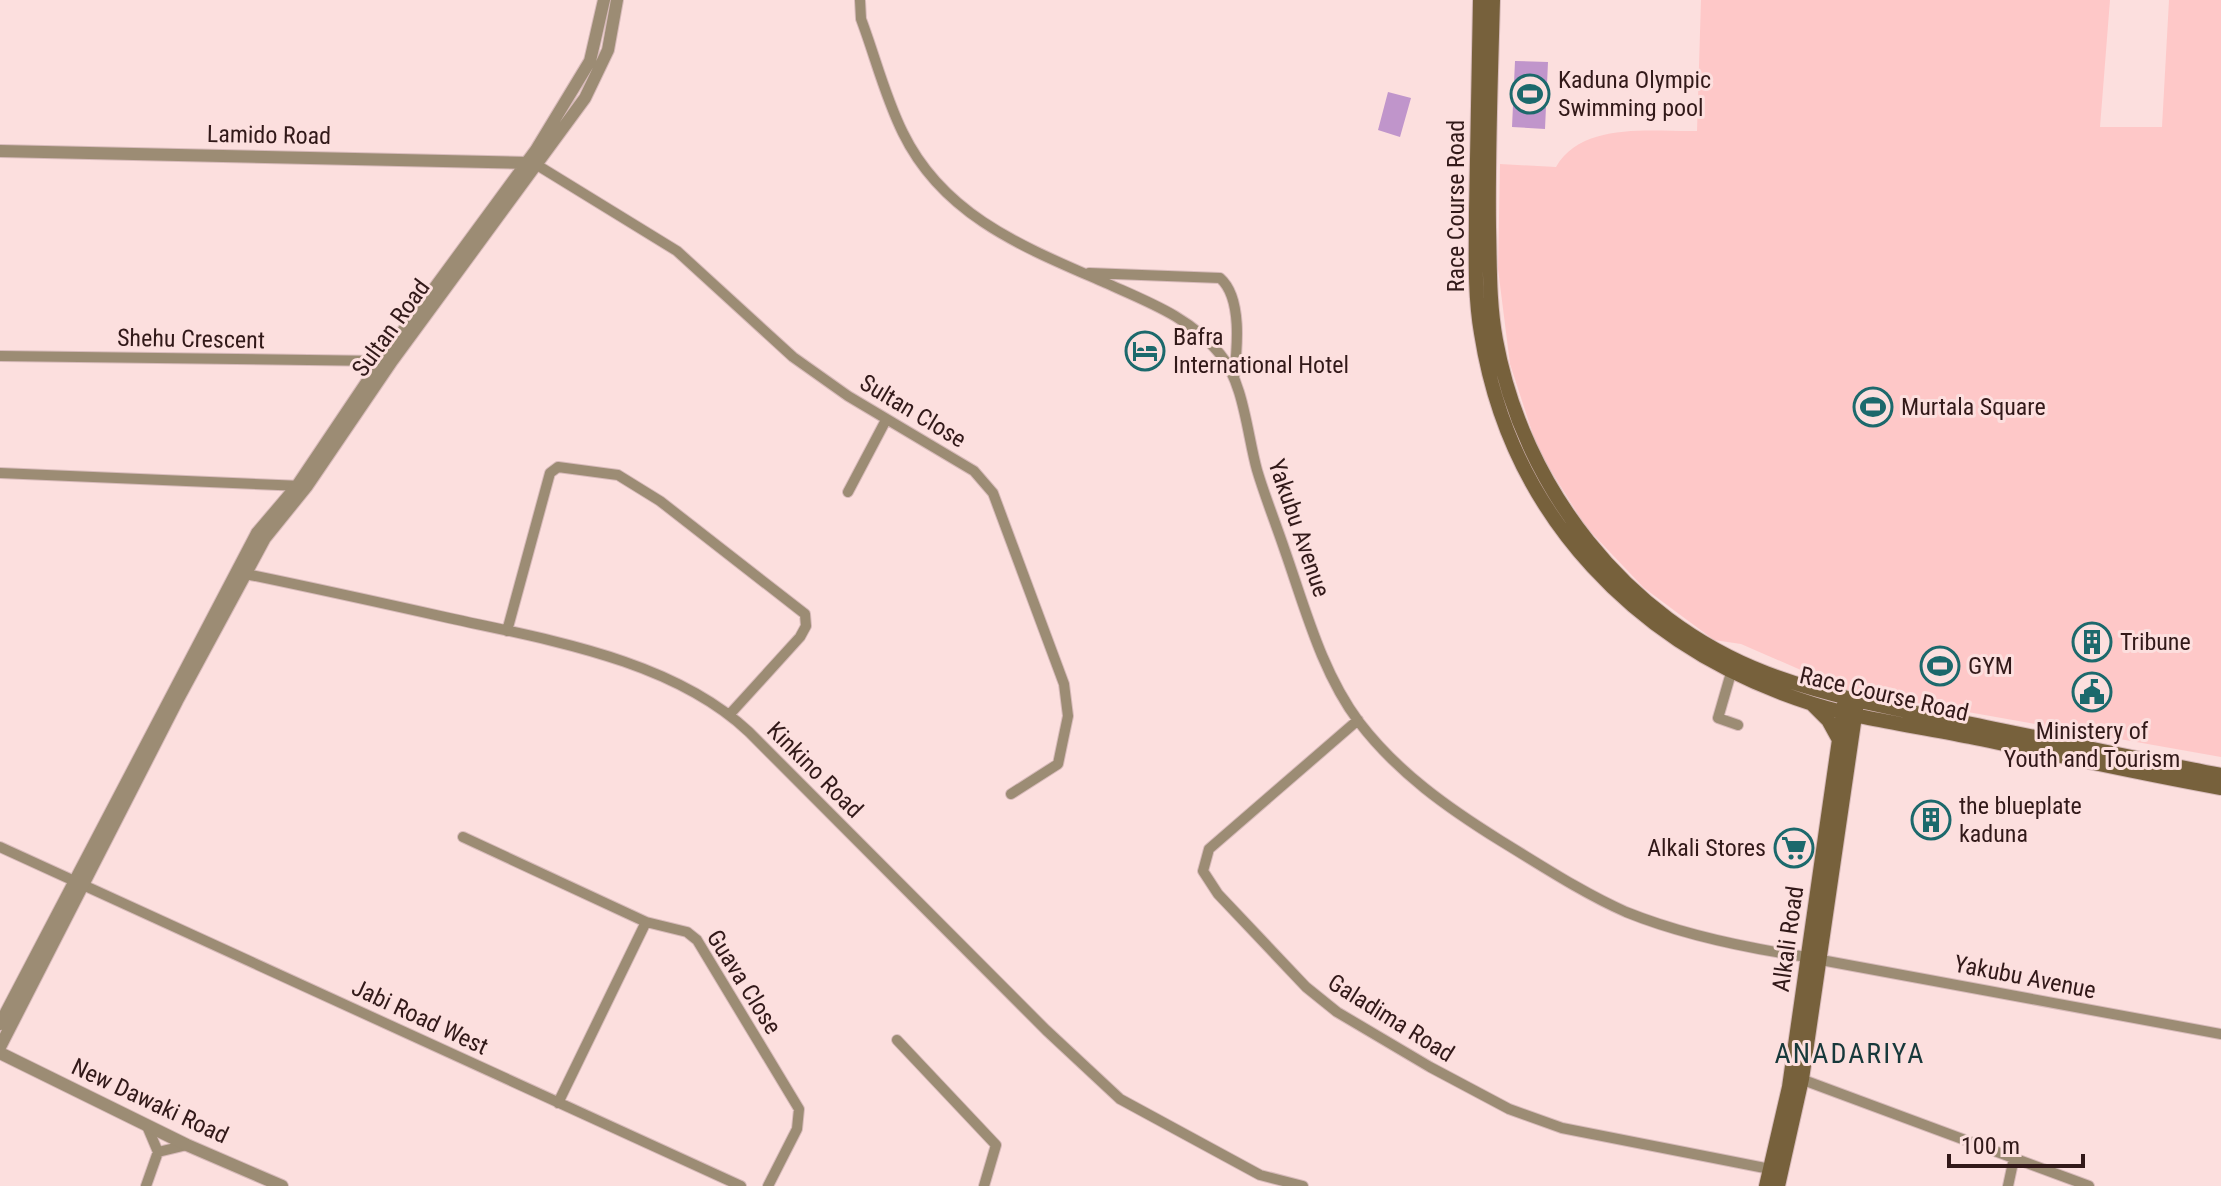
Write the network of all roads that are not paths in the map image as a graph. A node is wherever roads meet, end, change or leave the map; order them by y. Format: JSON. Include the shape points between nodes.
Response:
{"nodes":[{"id":1,"x":604,"y":0,"type":"edge"},
{"id":2,"x":617,"y":0,"type":"edge"},
{"id":3,"x":858,"y":1,"type":"edge"},
{"id":4,"x":1486,"y":1,"type":"edge"},
{"id":5,"x":0,"y":151,"type":"edge"},
{"id":6,"x":532,"y":164,"type":"junction"},
{"id":7,"x":1082,"y":273,"type":"junction"},
{"id":8,"x":0,"y":356,"type":"edge"},
{"id":9,"x":381,"y":361,"type":"junction"},
{"id":10,"x":1234,"y":380,"type":"junction"},
{"id":11,"x":886,"y":420,"type":"junction"},
{"id":12,"x":0,"y":473,"type":"edge"},
{"id":13,"x":302,"y":486,"type":"junction"},
{"id":14,"x":848,"y":492,"type":"dead end"},
{"id":15,"x":246,"y":574,"type":"junction"},
{"id":16,"x":507,"y":631,"type":"junction"},
{"id":17,"x":1731,"y":673,"type":"junction"},
{"id":18,"x":185,"y":676,"type":"junction"},
{"id":19,"x":1812,"y":704,"type":"junction"},
{"id":20,"x":1850,"y":706,"type":"junction"},
{"id":21,"x":730,"y":714,"type":"junction"},
{"id":22,"x":1358,"y":720,"type":"junction"},
{"id":23,"x":1886,"y":721,"type":"junction"},
{"id":24,"x":1738,"y":725,"type":"dead end"},
{"id":25,"x":1844,"y":743,"type":"junction"},
{"id":26,"x":2221,"y":775,"type":"edge"},
{"id":27,"x":2221,"y":788,"type":"edge"},
{"id":28,"x":1011,"y":794,"type":"dead end"},
{"id":29,"x":463,"y":837,"type":"dead end"},
{"id":30,"x":0,"y":847,"type":"edge"},
{"id":31,"x":78,"y":882,"type":"junction"},
{"id":32,"x":646,"y":922,"type":"junction"},
{"id":33,"x":1814,"y":958,"type":"junction"},
{"id":34,"x":0,"y":1024,"type":"edge"},
{"id":35,"x":2221,"y":1034,"type":"edge"},
{"id":36,"x":897,"y":1040,"type":"dead end"},
{"id":37,"x":0,"y":1047,"type":"edge"},
{"id":38,"x":0,"y":1053,"type":"edge"},
{"id":39,"x":1796,"y":1077,"type":"junction"},
{"id":40,"x":558,"y":1103,"type":"junction"},
{"id":41,"x":147,"y":1126,"type":"junction"},
{"id":42,"x":187,"y":1145,"type":"junction"},
{"id":43,"x":158,"y":1152,"type":"junction"},
{"id":44,"x":2014,"y":1158,"type":"junction"},
{"id":45,"x":1770,"y":1169,"type":"junction"},
{"id":46,"x":1260,"y":1175,"type":"junction"},
{"id":47,"x":146,"y":1186,"type":"edge"},
{"id":48,"x":282,"y":1186,"type":"edge"},
{"id":49,"x":741,"y":1186,"type":"edge"},
{"id":50,"x":768,"y":1186,"type":"edge"},
{"id":51,"x":984,"y":1186,"type":"edge"},
{"id":52,"x":1270,"y":1186,"type":"edge"},
{"id":53,"x":1303,"y":1186,"type":"edge"},
{"id":54,"x":1766,"y":1186,"type":"edge"},
{"id":55,"x":1778,"y":1186,"type":"edge"},
{"id":56,"x":2008,"y":1186,"type":"edge"},
{"id":57,"x":2089,"y":1186,"type":"edge"}],
"edges":[{"from":1,"to":6,"type":"street","name":"Sultan Road","via":[[590,61]]},
{"from":2,"to":6,"type":"street","name":"Sultan Road","via":[[602,65],[585,98]]},
{"from":3,"to":7,"type":"street","name":"Yakubu Avenue","via":[[902,133],[926,169],[974,217],[1033,254]]},
{"from":4,"to":17,"type":"main road","name":"Race Course Road","via":[[1476,287],[1481,334],[1505,422],[1544,505],[1597,574],[1654,625]]},
{"from":4,"to":20,"type":"main road","name":"Race Course Road","via":[[1490,288],[1503,375],[1532,453],[1580,532],[1662,614],[1738,660]]},
{"from":5,"to":6,"type":"street","name":"Lamido Road"},
{"from":6,"to":9,"type":"street","name":"Sultan Road"},
{"from":6,"to":11,"type":"street","name":"Sultan Close","via":[[677,251],[793,357]]},
{"from":6,"to":13,"type":"street","name":"Sultan Road"},
{"from":7,"to":10,"type":"street","name":"Yakubu Avenue","via":[[1171,312],[1201,332]]},
{"from":7,"to":10,"type":"street","via":[[1220,278],[1233,301]]},
{"from":8,"to":9,"type":"street","name":"Shehu Crescent"},
{"from":9,"to":13,"type":"street","name":"Sultan Road"},
{"from":10,"to":22,"type":"street","name":"Yakubu Avenue","via":[[1258,473],[1309,620]]},
{"from":11,"to":14,"type":"street"},
{"from":11,"to":28,"type":"street","name":"Sultan Close","via":[[974,471],[993,493],[1064,684],[1068,716],[1060,761]]},
{"from":12,"to":13,"type":"street"},
{"from":13,"to":15,"type":"street","name":"Sultan Road"},
{"from":13,"to":18,"type":"street","name":"Sultan Road","via":[[257,533]]},
{"from":15,"to":16,"type":"street","name":"Kinkino Road"},
{"from":15,"to":18,"type":"street","name":"Sultan Road"},
{"from":16,"to":21,"type":"street","name":"Kinkino Road","via":[[670,679]]},
{"from":16,"to":21,"type":"street","via":[[550,473],[558,467],[618,475],[660,501],[805,614],[800,637]]},
{"from":17,"to":19,"type":"main road","name":"Race Course Road"},
{"from":17,"to":24,"type":"street","via":[[1718,718]]},
{"from":18,"to":31,"type":"street"},
{"from":19,"to":20,"type":"main road","name":"Race Course Road"},
{"from":19,"to":25,"type":"main road"},
{"from":20,"to":23,"type":"main road","name":"Race Course Road"},
{"from":20,"to":25,"type":"main road","name":"Alkali Road"},
{"from":20,"to":26,"type":"main road","name":"Race Course Road"},
{"from":21,"to":46,"type":"street","name":"Kinkino Road","via":[[1120,1099]]},
{"from":22,"to":33,"type":"street","name":"Yakubu Avenue","via":[[1403,772],[1447,807],[1580,888],[1626,912],[1681,930]]},
{"from":22,"to":45,"type":"street","name":"Galadima Road","via":[[1209,849],[1203,871],[1218,894],[1306,987],[1337,1012],[1509,1109],[1562,1128]]},
{"from":23,"to":25,"type":"main road"},
{"from":23,"to":27,"type":"main road","name":"Race Course Road"},
{"from":25,"to":33,"type":"main road","name":"Alkali Road"},
{"from":29,"to":32,"type":"street"},
{"from":30,"to":31,"type":"street","name":"Jabi Road West"},
{"from":31,"to":34,"type":"street"},
{"from":31,"to":37,"type":"street"},
{"from":31,"to":40,"type":"street","name":"Jabi Road West"},
{"from":32,"to":40,"type":"street"},
{"from":32,"to":50,"type":"street","name":"Guava Close","via":[[687,932],[697,940],[799,1109],[797,1129]]},
{"from":33,"to":35,"type":"street","name":"Yakubu Avenue"},
{"from":33,"to":39,"type":"main road","name":"Alkali Road"},
{"from":36,"to":51,"type":"street","via":[[996,1145]]},
{"from":38,"to":41,"type":"street","name":"New Dawaki Road"},
{"from":39,"to":44,"type":"street"},
{"from":39,"to":45,"type":"main road","name":"Alkali Road"},
{"from":39,"to":55,"type":"main road","name":"Alkali Road"},
{"from":40,"to":49,"type":"street","name":"Jabi Road West"},
{"from":41,"to":42,"type":"street","name":"New Dawaki Road"},
{"from":41,"to":43,"type":"street"},
{"from":42,"to":43,"type":"street"},
{"from":42,"to":48,"type":"street","name":"New Dawaki Road"},
{"from":43,"to":47,"type":"street"},
{"from":44,"to":56,"type":"street"},
{"from":44,"to":57,"type":"street"},
{"from":45,"to":54,"type":"main road","name":"Alkali Road"},
{"from":46,"to":52,"type":"street","name":"Kinkino Road"},
{"from":46,"to":53,"type":"street","name":"Kinkino Road"}]}
